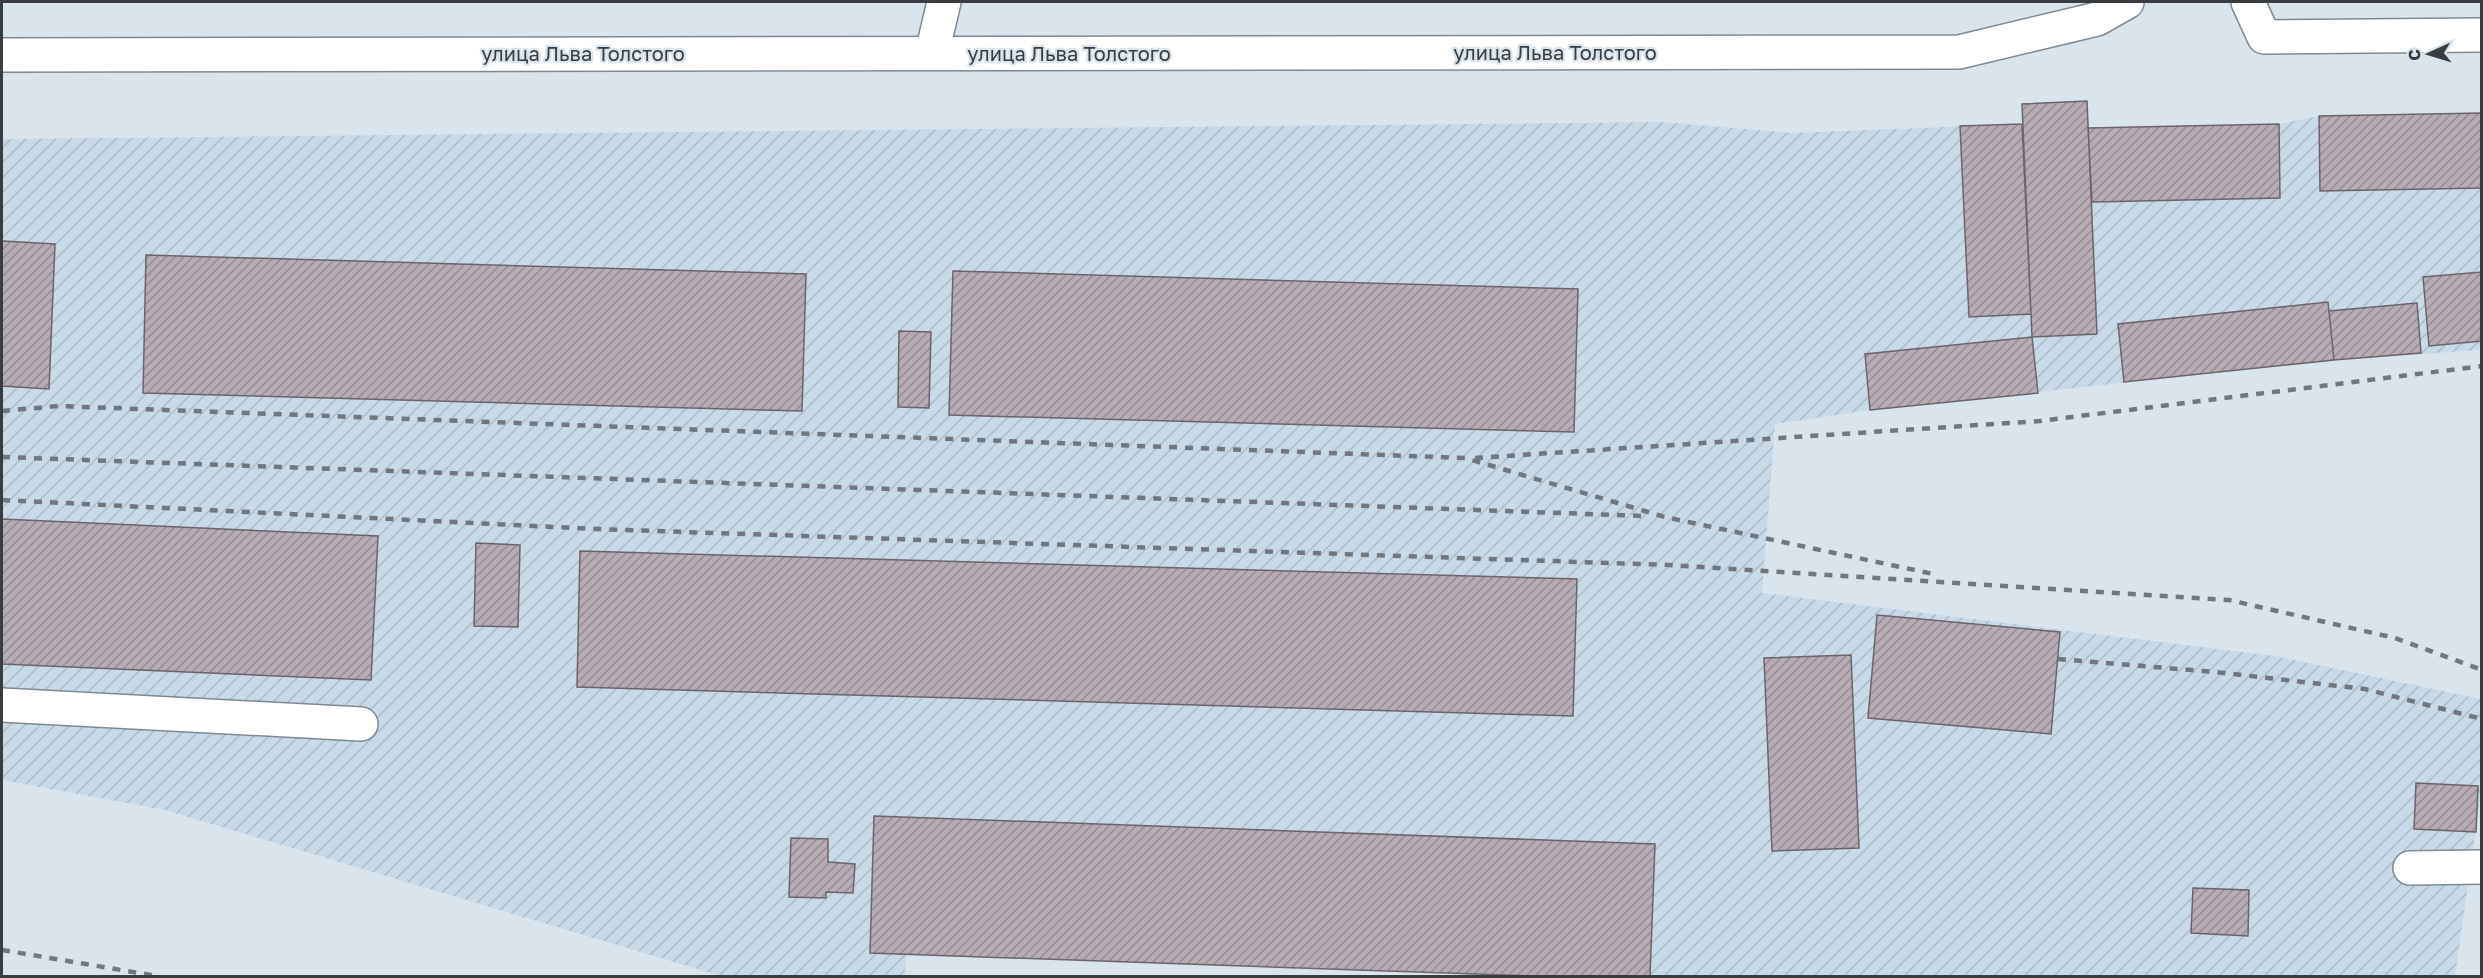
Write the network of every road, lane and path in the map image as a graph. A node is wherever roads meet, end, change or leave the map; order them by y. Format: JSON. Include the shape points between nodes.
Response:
{"nodes":[{"id":1,"x":944,"y":2,"type":"edge"},
{"id":2,"x":2127,"y":2,"type":"edge"},
{"id":3,"x":2248,"y":2,"type":"edge"},
{"id":4,"x":2481,"y":35,"type":"edge"},
{"id":5,"x":932,"y":53,"type":"junction"},
{"id":6,"x":2,"y":55,"type":"edge"},
{"id":7,"x":2,"y":705,"type":"edge"},
{"id":8,"x":360,"y":724,"type":"dead end"},
{"id":9,"x":2481,"y":867,"type":"edge"},
{"id":10,"x":2410,"y":868,"type":"dead end"}],
"edges":[{"from":1,"to":5,"type":"street"},
{"from":2,"to":5,"type":"street","name":"улица Льва Толстого","via":[[2097,19],[1959,52]]},
{"from":3,"to":4,"type":"street","via":[[2264,37]]},
{"from":5,"to":6,"type":"street","name":"улица Льва Толстого"},
{"from":7,"to":8,"type":"street"},
{"from":9,"to":10,"type":"street"}]}
